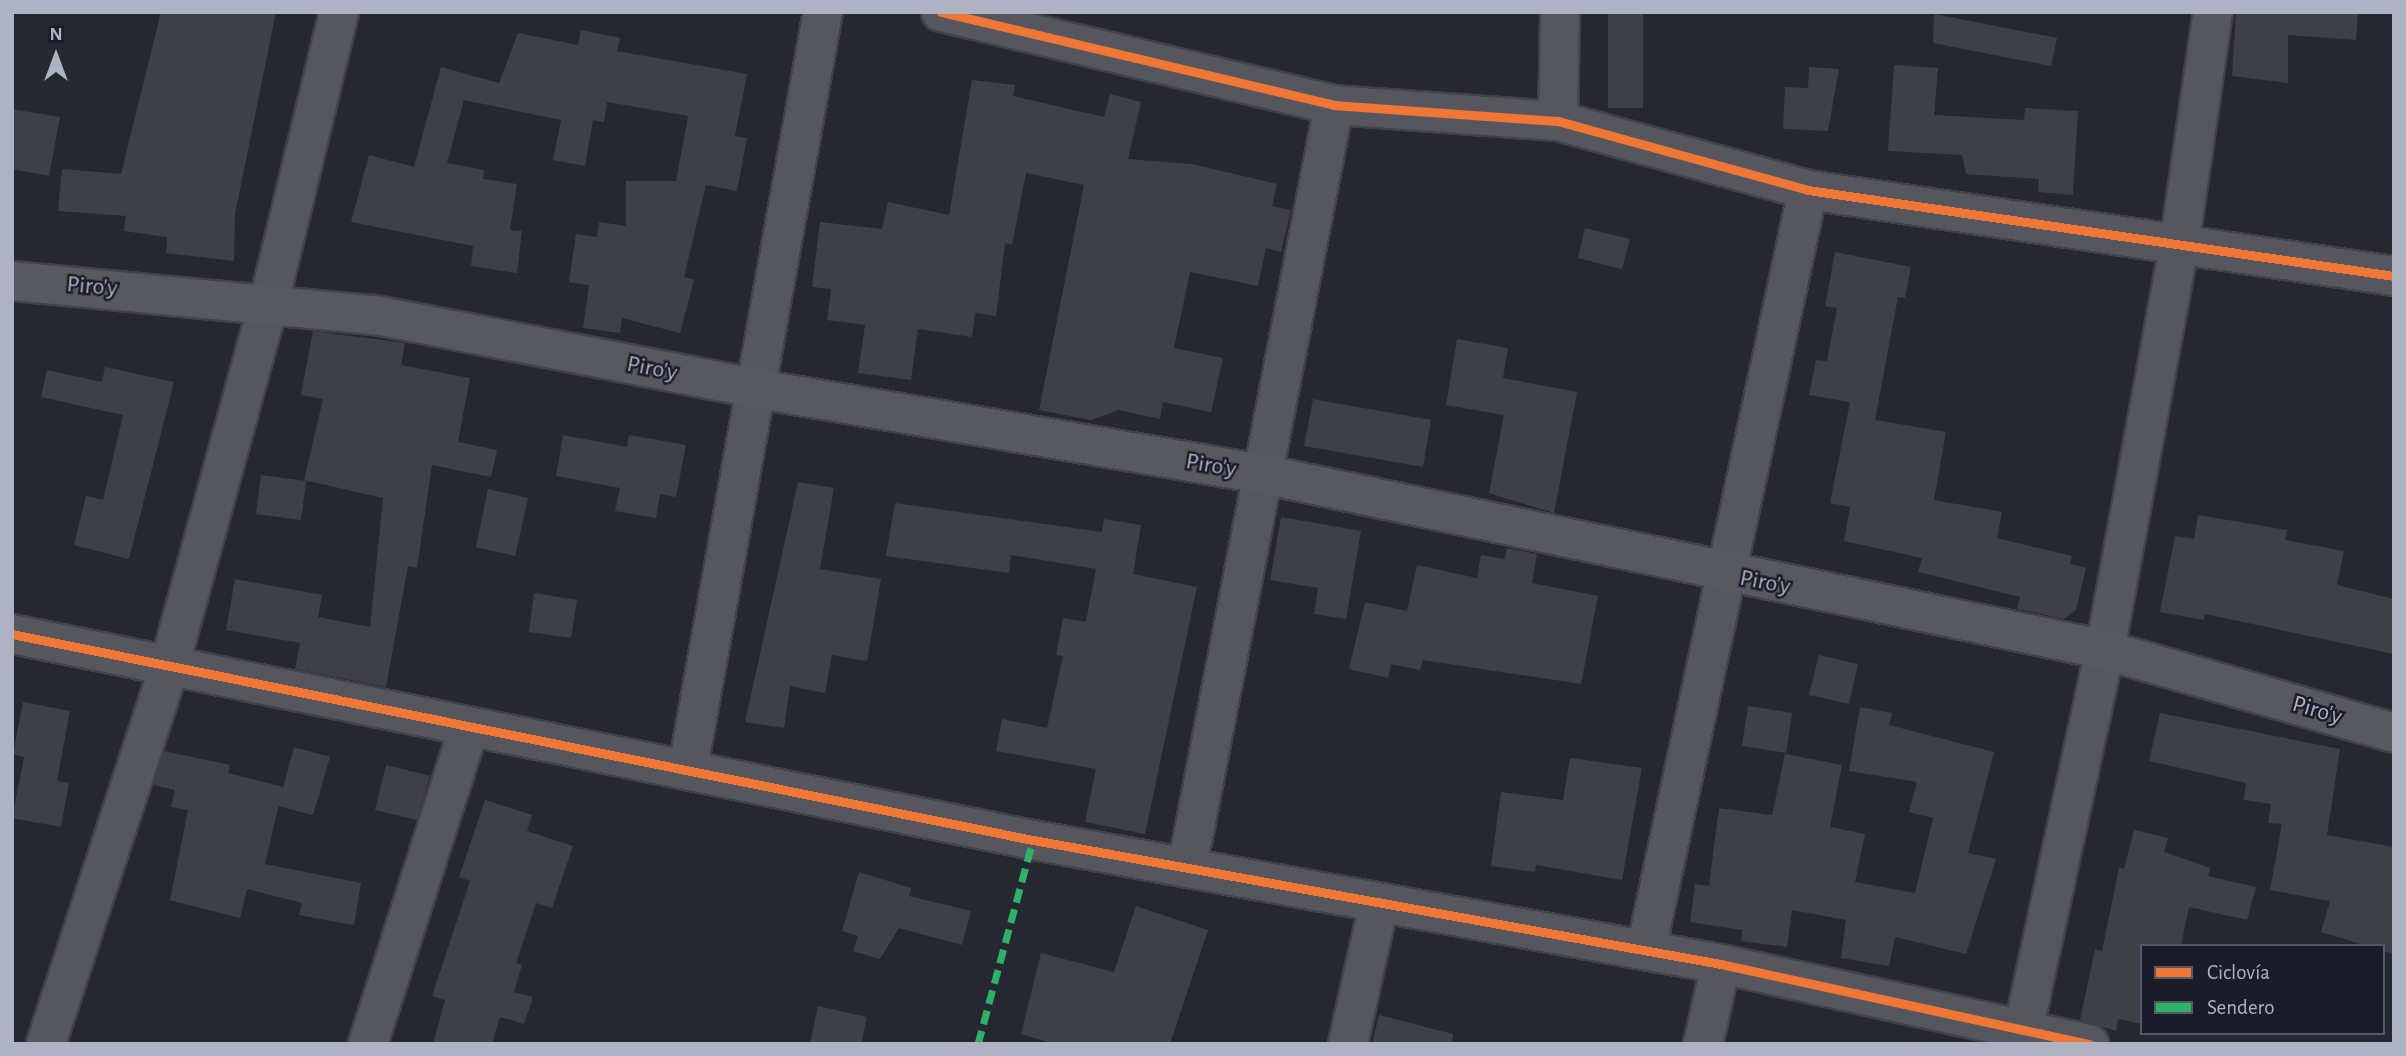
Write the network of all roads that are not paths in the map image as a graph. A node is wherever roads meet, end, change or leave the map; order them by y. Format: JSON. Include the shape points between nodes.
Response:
{"nodes":[{"id":1,"x":339,"y":12,"type":"edge"},
{"id":2,"x":823,"y":12,"type":"edge"},
{"id":3,"x":941,"y":12,"type":"edge"},
{"id":4,"x":1560,"y":12,"type":"edge"},
{"id":5,"x":2214,"y":12,"type":"edge"},
{"id":6,"x":1334,"y":105,"type":"junction"},
{"id":7,"x":1558,"y":121,"type":"junction"},
{"id":8,"x":1808,"y":190,"type":"junction"},
{"id":9,"x":2180,"y":240,"type":"junction"},
{"id":10,"x":2394,"y":276,"type":"edge"},
{"id":11,"x":12,"y":281,"type":"edge"},
{"id":12,"x":269,"y":302,"type":"junction"},
{"id":13,"x":758,"y":389,"type":"junction"},
{"id":14,"x":1262,"y":474,"type":"junction"},
{"id":15,"x":1730,"y":576,"type":"junction"},
{"id":16,"x":12,"y":634,"type":"edge"},
{"id":17,"x":2105,"y":650,"type":"junction"},
{"id":18,"x":169,"y":667,"type":"junction"},
{"id":19,"x":469,"y":728,"type":"junction"},
{"id":20,"x":2394,"y":733,"type":"edge"},
{"id":21,"x":688,"y":768,"type":"junction"},
{"id":22,"x":1187,"y":868,"type":"junction"},
{"id":23,"x":1379,"y":903,"type":"junction"},
{"id":24,"x":1646,"y":950,"type":"junction"},
{"id":25,"x":1721,"y":964,"type":"junction"},
{"id":26,"x":2024,"y":1027,"type":"junction"},
{"id":27,"x":46,"y":1044,"type":"edge"},
{"id":28,"x":369,"y":1044,"type":"edge"},
{"id":29,"x":1348,"y":1044,"type":"edge"},
{"id":30,"x":1703,"y":1044,"type":"edge"},
{"id":31,"x":2089,"y":1044,"type":"edge"}],
"edges":[{"from":1,"to":12,"type":"street"},
{"from":2,"to":13,"type":"street"},
{"from":3,"to":6,"type":"street"},
{"from":4,"to":7,"type":"street"},
{"from":5,"to":9,"type":"street"},
{"from":6,"to":7,"type":"street"},
{"from":6,"to":14,"type":"street"},
{"from":7,"to":8,"type":"street"},
{"from":8,"to":9,"type":"street"},
{"from":8,"to":15,"type":"street"},
{"from":9,"to":10,"type":"street"},
{"from":9,"to":17,"type":"street"},
{"from":11,"to":12,"type":"main road","name":"Piro'y"},
{"from":12,"to":13,"type":"main road","name":"Piro'y","via":[[375,315]]},
{"from":12,"to":18,"type":"street"},
{"from":13,"to":14,"type":"main road","name":"Piro'y"},
{"from":13,"to":21,"type":"street"},
{"from":14,"to":15,"type":"main road","name":"Piro'y"},
{"from":14,"to":22,"type":"street"},
{"from":15,"to":17,"type":"main road","name":"Piro'y"},
{"from":15,"to":24,"type":"street"},
{"from":16,"to":18,"type":"street"},
{"from":17,"to":20,"type":"main road","name":"Piro'y"},
{"from":17,"to":26,"type":"street"},
{"from":18,"to":19,"type":"street"},
{"from":18,"to":27,"type":"street"},
{"from":19,"to":21,"type":"street"},
{"from":19,"to":28,"type":"street"},
{"from":21,"to":22,"type":"street"},
{"from":22,"to":23,"type":"street"},
{"from":23,"to":24,"type":"street"},
{"from":23,"to":29,"type":"street"},
{"from":24,"to":25,"type":"street"},
{"from":25,"to":26,"type":"street"},
{"from":25,"to":30,"type":"street"},
{"from":26,"to":31,"type":"street"}]}
